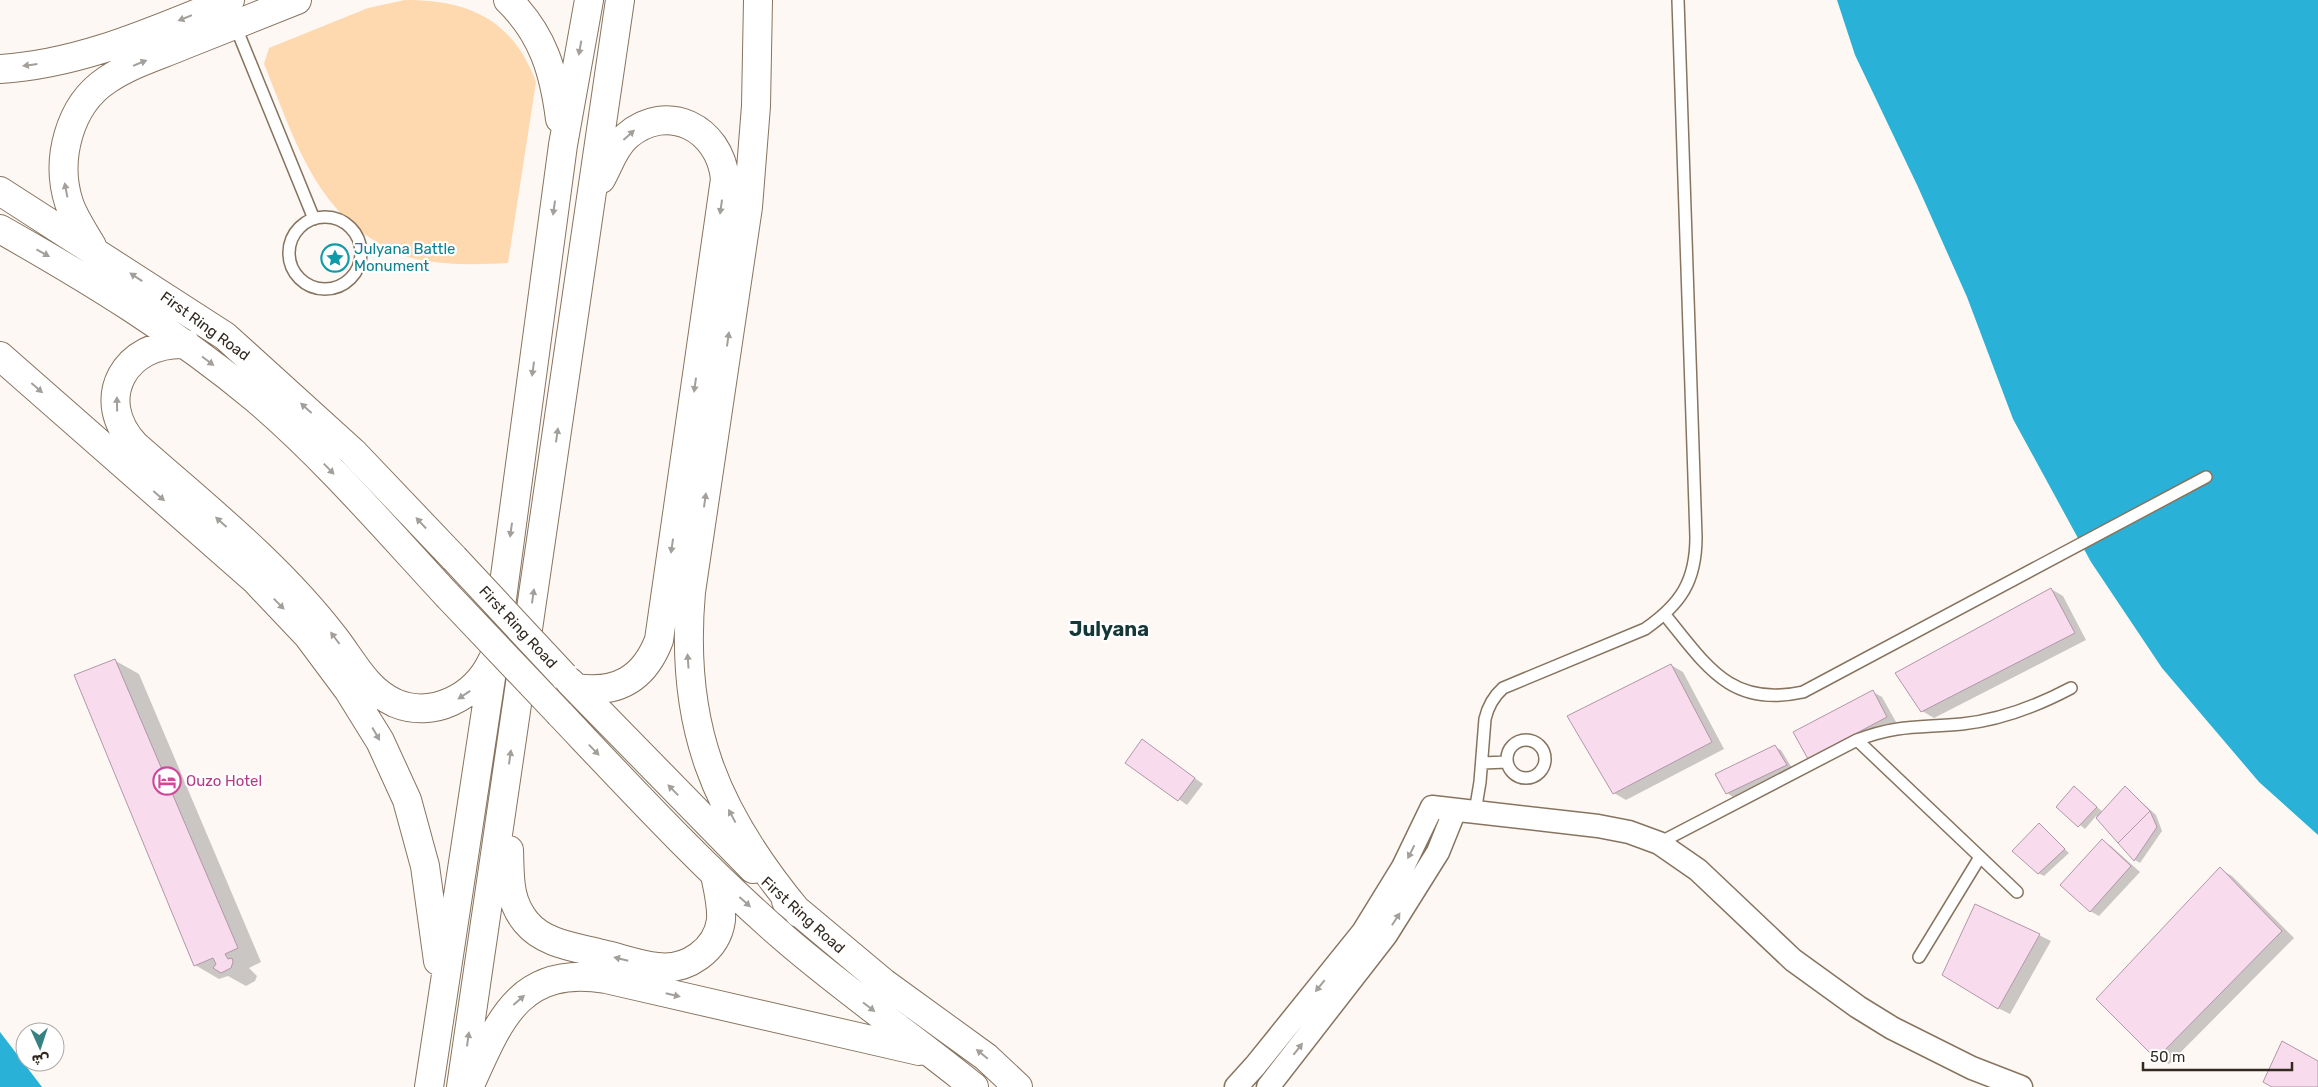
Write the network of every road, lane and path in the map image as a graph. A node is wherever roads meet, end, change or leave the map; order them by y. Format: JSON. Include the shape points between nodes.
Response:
{"nodes":[{"id":1,"x":297,"y":0,"type":"edge"},
{"id":2,"x":508,"y":0,"type":"edge"},
{"id":3,"x":589,"y":0,"type":"edge"},
{"id":4,"x":620,"y":0,"type":"edge"},
{"id":5,"x":758,"y":0,"type":"edge"},
{"id":6,"x":1678,"y":0,"type":"edge"},
{"id":7,"x":233,"y":12,"type":"edge"},
{"id":8,"x":0,"y":69,"type":"edge"},
{"id":9,"x":563,"y":145,"type":"junction"},
{"id":10,"x":593,"y":190,"type":"junction"},
{"id":11,"x":0,"y":191,"type":"edge"},
{"id":12,"x":314,"y":219,"type":"junction"},
{"id":13,"x":0,"y":230,"type":"edge"},
{"id":14,"x":94,"y":250,"type":"junction"},
{"id":15,"x":186,"y":344,"type":"junction"},
{"id":16,"x":0,"y":356,"type":"edge"},
{"id":17,"x":2206,"y":477,"type":"dead end"},
{"id":18,"x":1665,"y":615,"type":"junction"},
{"id":19,"x":494,"y":658,"type":"junction"},
{"id":20,"x":570,"y":682,"type":"junction"},
{"id":21,"x":2071,"y":688,"type":"dead end"},
{"id":22,"x":1857,"y":740,"type":"junction"},
{"id":23,"x":1507,"y":762,"type":"dead end"},
{"id":24,"x":1482,"y":763,"type":"junction"},
{"id":25,"x":504,"y":798,"type":"junction"},
{"id":26,"x":1465,"y":811,"type":"junction"},
{"id":27,"x":1659,"y":843,"type":"junction"},
{"id":28,"x":1980,"y":857,"type":"junction"},
{"id":29,"x":715,"y":875,"type":"junction"},
{"id":30,"x":2017,"y":892,"type":"dead end"},
{"id":31,"x":799,"y":914,"type":"junction"},
{"id":32,"x":1919,"y":957,"type":"dead end"},
{"id":33,"x":441,"y":1010,"type":"junction"},
{"id":34,"x":930,"y":1053,"type":"junction"},
{"id":35,"x":1255,"y":1066,"type":"junction"},
{"id":36,"x":1274,"y":1085,"type":"edge"},
{"id":37,"x":429,"y":1087,"type":"edge"},
{"id":38,"x":461,"y":1087,"type":"edge"},
{"id":39,"x":470,"y":1087,"type":"edge"},
{"id":40,"x":974,"y":1087,"type":"edge"},
{"id":41,"x":1018,"y":1087,"type":"edge"},
{"id":42,"x":1236,"y":1087,"type":"edge"},
{"id":43,"x":2021,"y":1087,"type":"edge"}],
"edges":[{"from":1,"to":7,"type":"main road"},
{"from":2,"to":9,"type":"main road","via":[[529,24],[546,56],[556,89]]},
{"from":3,"to":9,"type":"main road","one_way":true},
{"from":4,"to":10,"type":"main road"},
{"from":31,"to":5,"type":"main road","one_way":true,"via":[[753,853],[710,770],[694,713],[687,650],[691,592],[748,207],[756,106]]},
{"from":6,"to":18,"type":"lane","via":[[1696,555],[1686,588]]},
{"from":7,"to":8,"type":"main road","one_way":true,"via":[[44,64]]},
{"from":7,"to":12,"type":"lane"},
{"from":14,"to":7,"type":"main road","one_way":true,"via":[[73,214],[64,172],[67,139],[83,104],[93,91],[119,72]]},
{"from":9,"to":19,"type":"main road","one_way":true},
{"from":10,"to":20,"type":"main road","one_way":true,"via":[[625,137],[646,124],[658,121],[683,122],[694,127],[713,144],[724,166],[659,640],[645,667],[621,685],[606,690]]},
{"from":25,"to":10,"type":"main road","one_way":true},
{"from":11,"to":14,"type":"main road","name":"First Ring Road"},
{"from":12,"to":12,"type":"lane","via":[[303,224],[292,239],[289,257],[296,274],[310,286],[329,289],[347,282],[359,266],[361,245],[356,234],[338,219]]},
{"from":13,"to":15,"type":"main road","name":"First Ring Road","one_way":true,"via":[[110,292]]},
{"from":20,"to":14,"type":"main road","name":"First Ring Road","one_way":true,"bridge":true,"via":[[353,452],[225,336]]},
{"from":19,"to":15,"type":"main road","one_way":true,"via":[[471,690],[437,707],[424,709],[396,703],[374,690],[324,623],[280,574],[135,445],[120,425],[116,400],[120,382],[129,366],[148,350],[160,345]]},
{"from":15,"to":29,"type":"main road","name":"First Ring Road","one_way":true,"bridge":true,"via":[[294,434]]},
{"from":16,"to":33,"type":"main road","one_way":true,"via":[[255,580],[308,636],[366,715],[393,767],[418,833],[432,903]]},
{"from":17,"to":18,"type":"lane","via":[[1803,692],[1787,696],[1753,694],[1723,680],[1710,670]]},
{"from":18,"to":24,"type":"lane","via":[[1645,629],[1503,688],[1487,709]]},
{"from":19,"to":33,"type":"main road"},
{"from":31,"to":20,"type":"main road","name":"First Ring Road","one_way":true,"via":[[720,838]]},
{"from":21,"to":22,"type":"lane","via":[[2008,715],[1962,724],[1894,728]]},
{"from":22,"to":27,"type":"lane"},
{"from":22,"to":28,"type":"lane"},
{"from":23,"to":24,"type":"lane"},
{"from":24,"to":26,"type":"lane"},
{"from":29,"to":25,"type":"main road","one_way":true,"via":[[721,909],[717,933],[703,954],[682,966],[657,967],[556,943],[531,927],[514,902],[509,878]]},
{"from":38,"to":25,"type":"main road","one_way":true},
{"from":26,"to":27,"type":"street","via":[[1598,826],[1629,832]]},
{"from":26,"to":35,"type":"street","one_way":true,"via":[[1432,808],[1403,867],[1363,932]]},
{"from":36,"to":26,"type":"street","one_way":true,"via":[[1386,936]]},
{"from":27,"to":43,"type":"street","via":[[1698,870],[1793,960],[1858,1007],[1972,1068]]},
{"from":28,"to":30,"type":"lane"},
{"from":28,"to":32,"type":"lane"},
{"from":29,"to":34,"type":"main road","name":"First Ring Road","one_way":true,"via":[[783,937]]},
{"from":41,"to":31,"type":"main road","name":"First Ring Road","one_way":true,"via":[[986,1057],[877,977]]},
{"from":33,"to":37,"type":"main road"},
{"from":39,"to":34,"type":"main road","one_way":true,"via":[[493,1033],[507,1010],[539,986],[552,980],[579,976],[606,979]]},
{"from":34,"to":40,"type":"main road","name":"First Ring Road"},
{"from":35,"to":36,"type":"street"},
{"from":35,"to":42,"type":"street"}]}
